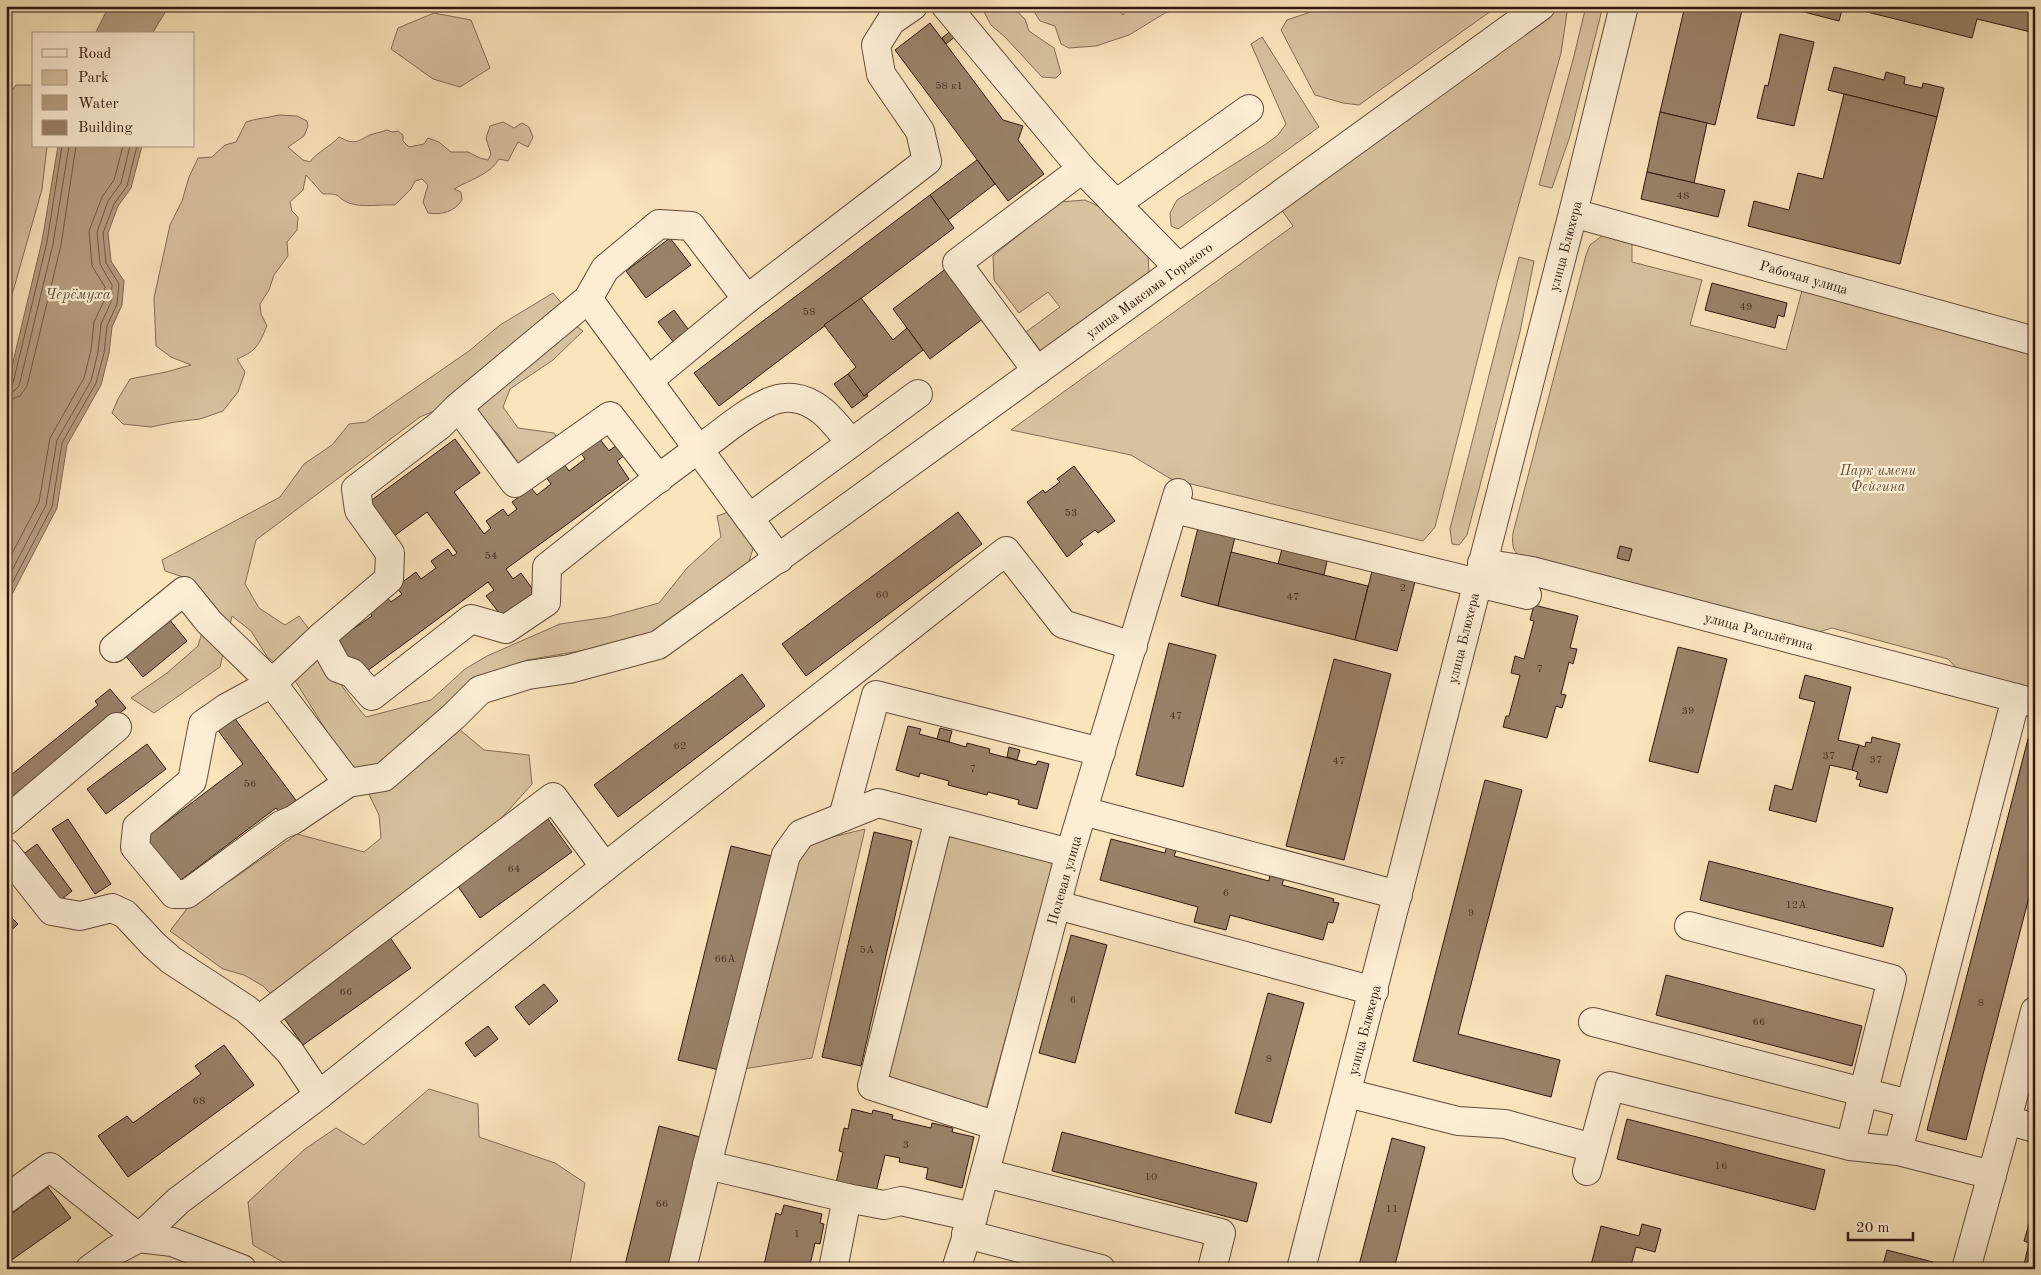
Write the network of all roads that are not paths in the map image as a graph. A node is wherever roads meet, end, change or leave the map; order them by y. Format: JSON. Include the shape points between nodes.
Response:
{"nodes":[{"id":1,"x":913,"y":6,"type":"edge"},
{"id":2,"x":946,"y":6,"type":"edge"},
{"id":3,"x":1541,"y":6,"type":"edge"},
{"id":4,"x":1624,"y":6,"type":"edge"},
{"id":5,"x":1249,"y":109,"type":"dead end"},
{"id":6,"x":1082,"y":169,"type":"junction"},
{"id":7,"x":1116,"y":204,"type":"junction"},
{"id":8,"x":1573,"y":213,"type":"junction"},
{"id":9,"x":1178,"y":268,"type":"junction"},
{"id":10,"x":588,"y":299,"type":"junction"},
{"id":11,"x":747,"y":299,"type":"junction"},
{"id":12,"x":2035,"y":341,"type":"edge"},
{"id":13,"x":1037,"y":371,"type":"junction"},
{"id":14,"x":649,"y":380,"type":"junction"},
{"id":15,"x":918,"y":394,"type":"dead end"},
{"id":16,"x":458,"y":407,"type":"junction"},
{"id":17,"x":851,"y":444,"type":"junction"},
{"id":18,"x":698,"y":448,"type":"junction"},
{"id":19,"x":658,"y":479,"type":"junction"},
{"id":20,"x":749,"y":518,"type":"junction"},
{"id":21,"x":778,"y":558,"type":"junction"},
{"id":22,"x":1479,"y":573,"type":"junction"},
{"id":23,"x":1526,"y":595,"type":"dead end"},
{"id":24,"x":321,"y":636,"type":"junction"},
{"id":25,"x":1133,"y":646,"type":"junction"},
{"id":26,"x":114,"y":648,"type":"dead end"},
{"id":27,"x":272,"y":683,"type":"junction"},
{"id":28,"x":2025,"y":701,"type":"edge"},
{"id":29,"x":117,"y":727,"type":"dead end"},
{"id":30,"x":1101,"y":752,"type":"junction"},
{"id":31,"x":348,"y":783,"type":"junction"},
{"id":32,"x":1083,"y":812,"type":"junction"},
{"id":33,"x":843,"y":817,"type":"junction"},
{"id":34,"x":939,"y":819,"type":"junction"},
{"id":35,"x":6,"y":822,"type":"edge"},
{"id":36,"x":6,"y":853,"type":"edge"},
{"id":37,"x":1070,"y":853,"type":"junction"},
{"id":38,"x":605,"y":867,"type":"junction"},
{"id":39,"x":1398,"y":895,"type":"junction"},
{"id":40,"x":1056,"y":904,"type":"junction"},
{"id":41,"x":1689,"y":926,"type":"dead end"},
{"id":42,"x":1374,"y":991,"type":"junction"},
{"id":43,"x":2035,"y":1011,"type":"edge"},
{"id":44,"x":259,"y":1020,"type":"junction"},
{"id":45,"x":1593,"y":1022,"type":"dead end"},
{"id":46,"x":1863,"y":1092,"type":"junction"},
{"id":47,"x":1347,"y":1093,"type":"junction"},
{"id":48,"x":319,"y":1095,"type":"junction"},
{"id":49,"x":1909,"y":1104,"type":"junction"},
{"id":50,"x":2007,"y":1120,"type":"junction"},
{"id":51,"x":997,"y":1126,"type":"junction"},
{"id":52,"x":2035,"y":1128,"type":"edge"},
{"id":53,"x":1850,"y":1146,"type":"junction"},
{"id":54,"x":1898,"y":1151,"type":"junction"},
{"id":55,"x":708,"y":1164,"type":"junction"},
{"id":56,"x":985,"y":1173,"type":"junction"},
{"id":57,"x":1992,"y":1175,"type":"junction"},
{"id":58,"x":847,"y":1198,"type":"junction"},
{"id":59,"x":6,"y":1199,"type":"edge"},
{"id":60,"x":969,"y":1226,"type":"junction"},
{"id":61,"x":139,"y":1238,"type":"junction"},
{"id":62,"x":90,"y":1269,"type":"edge"},
{"id":63,"x":242,"y":1269,"type":"edge"},
{"id":64,"x":682,"y":1269,"type":"edge"},
{"id":65,"x":833,"y":1269,"type":"edge"},
{"id":66,"x":956,"y":1269,"type":"edge"},
{"id":67,"x":1101,"y":1269,"type":"edge"},
{"id":68,"x":1212,"y":1269,"type":"edge"},
{"id":69,"x":1301,"y":1269,"type":"edge"},
{"id":70,"x":1966,"y":1269,"type":"edge"}],
"edges":[{"from":1,"to":11,"type":"street","via":[[891,21],[876,45],[881,74],[920,131],[927,161]]},
{"from":2,"to":6,"type":"street"},
{"from":3,"to":9,"type":"street","name":"улица Максима Горького"},
{"from":4,"to":8,"type":"street","name":"улица Блюхера"},
{"from":5,"to":7,"type":"street"},
{"from":6,"to":7,"type":"street"},
{"from":6,"to":13,"type":"street","via":[[957,263]]},
{"from":7,"to":9,"type":"street"},
{"from":8,"to":12,"type":"street","name":"Рабочая улица"},
{"from":8,"to":22,"type":"street","name":"улица Блюхера"},
{"from":9,"to":13,"type":"street","name":"улица Максима Горького"},
{"from":10,"to":11,"type":"street","via":[[605,269],[659,224],[691,226]]},
{"from":10,"to":14,"type":"street"},
{"from":10,"to":16,"type":"street"},
{"from":11,"to":14,"type":"street"},
{"from":13,"to":21,"type":"street","name":"улица Максима Горького"},
{"from":14,"to":18,"type":"street"},
{"from":15,"to":17,"type":"street"},
{"from":16,"to":19,"type":"street","via":[[515,483],[610,416]]},
{"from":16,"to":24,"type":"street","via":[[440,425],[356,489],[359,510],[390,553],[389,579]]},
{"from":17,"to":18,"type":"street","via":[[822,410],[791,398],[779,399],[754,410]]},
{"from":17,"to":20,"type":"street"},
{"from":18,"to":19,"type":"street"},
{"from":18,"to":20,"type":"street"},
{"from":19,"to":24,"type":"street","via":[[547,567],[546,602],[506,629],[471,619],[372,696],[352,673],[338,668]]},
{"from":20,"to":21,"type":"street"},
{"from":21,"to":31,"type":"street","name":"улица Максима Горького","via":[[658,645],[528,675],[480,690],[384,777]]},
{"from":22,"to":23,"type":"street"},
{"from":22,"to":25,"type":"street","name":"Полевая улица","via":[[1176,501]]},
{"from":22,"to":28,"type":"street","name":"улица Расплётина","via":[[1532,571]]},
{"from":22,"to":39,"type":"street","name":"улица Блюхера"},
{"from":24,"to":27,"type":"street"},
{"from":25,"to":30,"type":"street","name":"Полевая улица"},
{"from":25,"to":38,"type":"street","via":[[1063,624],[1006,550]]},
{"from":26,"to":27,"type":"street","via":[[184,590],[209,622]]},
{"from":27,"to":31,"type":"street"},
{"from":27,"to":31,"type":"street","via":[[203,724],[192,782],[137,828],[135,847],[174,894],[187,894],[281,824],[293,820]]},
{"from":28,"to":49,"type":"street"},
{"from":29,"to":35,"type":"street"},
{"from":30,"to":32,"type":"street","name":"Полевая улица"},
{"from":30,"to":33,"type":"street","via":[[876,695]]},
{"from":32,"to":37,"type":"street","name":"Полевая улица"},
{"from":32,"to":39,"type":"street"},
{"from":33,"to":34,"type":"street","via":[[878,803]]},
{"from":33,"to":55,"type":"street","via":[[801,834],[786,855]]},
{"from":34,"to":37,"type":"street"},
{"from":34,"to":51,"type":"street","via":[[872,1086]]},
{"from":36,"to":44,"type":"street","via":[[52,911],[80,916],[112,908],[125,914],[171,960]]},
{"from":37,"to":40,"type":"street","name":"Полевая улица"},
{"from":38,"to":44,"type":"street","via":[[553,797]]},
{"from":38,"to":48,"type":"street"},
{"from":39,"to":42,"type":"street","name":"улица Блюхера"},
{"from":40,"to":42,"type":"street"},
{"from":40,"to":51,"type":"street","name":"Полевая улица"},
{"from":41,"to":46,"type":"street","via":[[1892,979]]},
{"from":42,"to":47,"type":"street","name":"улица Блюхера"},
{"from":43,"to":50,"type":"street"},
{"from":44,"to":48,"type":"street","via":[[290,1052]]},
{"from":45,"to":46,"type":"street"},
{"from":46,"to":49,"type":"street"},
{"from":46,"to":53,"type":"street"},
{"from":47,"to":53,"type":"street","via":[[1458,1121],[1505,1124],[1590,1159],[1610,1086]]},
{"from":47,"to":69,"type":"street","name":"улица Блюхера"},
{"from":48,"to":61,"type":"street","via":[[178,1201]]},
{"from":49,"to":54,"type":"street"},
{"from":50,"to":52,"type":"street"},
{"from":50,"to":57,"type":"street"},
{"from":51,"to":56,"type":"street","name":"Полевая улица"},
{"from":53,"to":54,"type":"street"},
{"from":54,"to":57,"type":"street"},
{"from":55,"to":58,"type":"street"},
{"from":55,"to":64,"type":"street"},
{"from":56,"to":60,"type":"street","name":"Полевая улица"},
{"from":56,"to":68,"type":"street","via":[[1222,1233]]},
{"from":57,"to":70,"type":"street"},
{"from":58,"to":60,"type":"street","via":[[884,1205],[901,1200]]},
{"from":58,"to":65,"type":"street"},
{"from":59,"to":61,"type":"street","via":[[50,1167]]},
{"from":60,"to":66,"type":"street","name":"Полевая улица"},
{"from":60,"to":67,"type":"street"},
{"from":61,"to":62,"type":"street"},
{"from":61,"to":63,"type":"street","via":[[172,1242]]}]}
